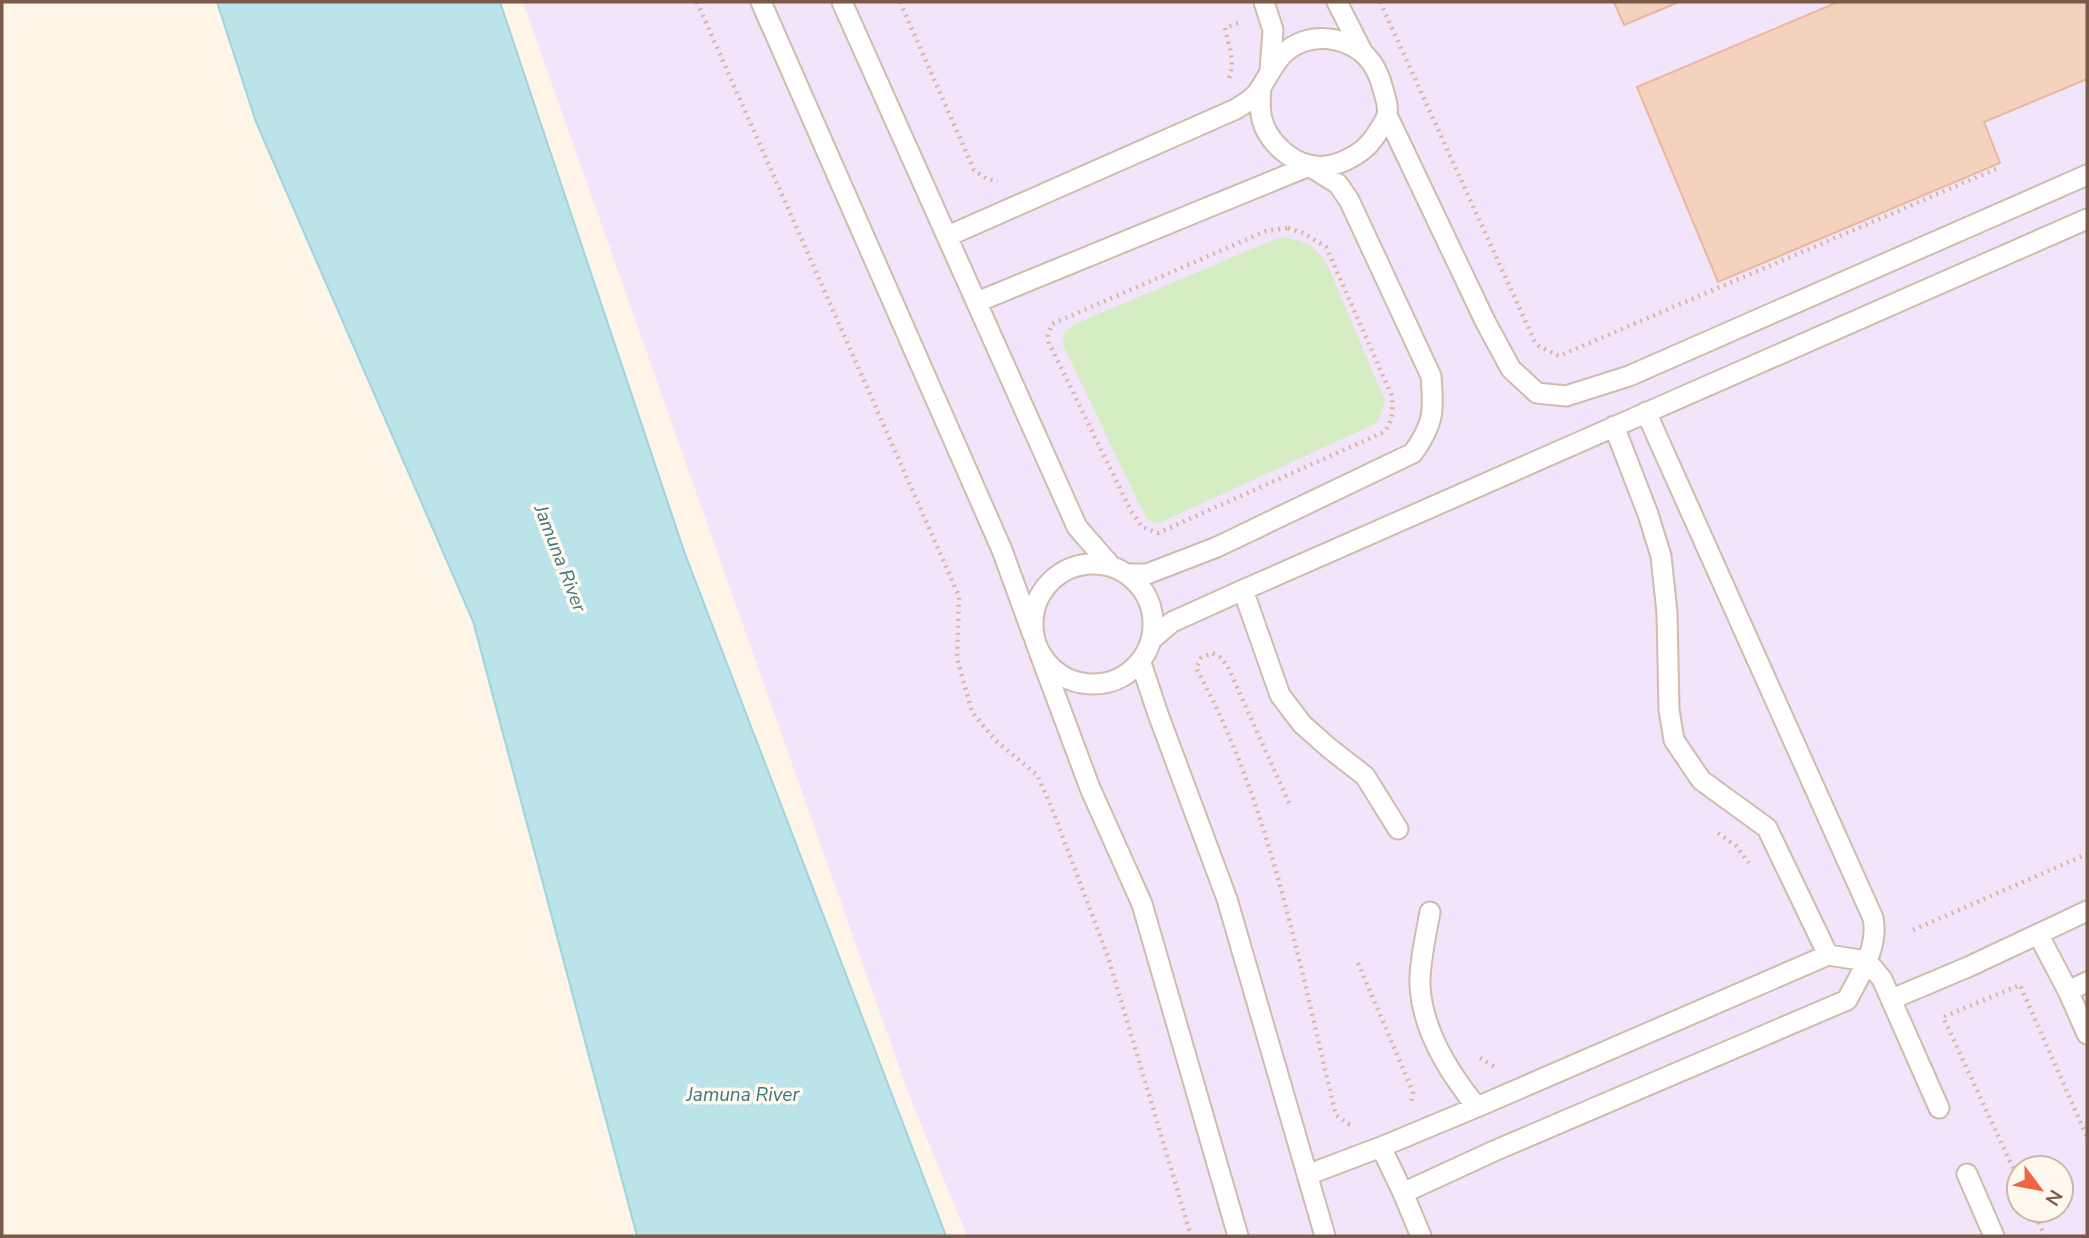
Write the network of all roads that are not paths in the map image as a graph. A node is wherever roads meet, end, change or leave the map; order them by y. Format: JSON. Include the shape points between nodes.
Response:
{"nodes":[{"id":1,"x":761,"y":2,"type":"edge"},
{"id":2,"x":842,"y":2,"type":"edge"},
{"id":3,"x":1337,"y":2,"type":"edge"},
{"id":4,"x":1266,"y":6,"type":"edge"},
{"id":5,"x":1363,"y":53,"type":"junction"},
{"id":6,"x":1265,"y":79,"type":"junction"},
{"id":7,"x":1387,"y":115,"type":"junction"},
{"id":8,"x":1309,"y":166,"type":"junction"},
{"id":9,"x":2087,"y":175,"type":"edge"},
{"id":10,"x":2087,"y":219,"type":"edge"},
{"id":11,"x":948,"y":236,"type":"junction"},
{"id":12,"x":977,"y":302,"type":"junction"},
{"id":13,"x":1646,"y":412,"type":"junction"},
{"id":14,"x":1614,"y":426,"type":"junction"},
{"id":15,"x":1120,"y":570,"type":"junction"},
{"id":16,"x":1242,"y":590,"type":"junction"},
{"id":17,"x":1033,"y":635,"type":"junction"},
{"id":18,"x":1151,"y":640,"type":"junction"},
{"id":19,"x":1040,"y":654,"type":"junction"},
{"id":20,"x":1141,"y":663,"type":"junction"},
{"id":21,"x":1398,"y":829,"type":"dead end"},
{"id":22,"x":2087,"y":911,"type":"edge"},
{"id":23,"x":1430,"y":912,"type":"dead end"},
{"id":24,"x":2039,"y":934,"type":"junction"},
{"id":25,"x":1828,"y":955,"type":"junction"},
{"id":26,"x":1867,"y":961,"type":"junction"},
{"id":27,"x":2087,"y":982,"type":"edge"},
{"id":28,"x":2068,"y":991,"type":"junction"},
{"id":29,"x":1892,"y":999,"type":"junction"},
{"id":30,"x":2087,"y":1034,"type":"edge"},
{"id":31,"x":1477,"y":1107,"type":"junction"},
{"id":32,"x":1939,"y":1108,"type":"dead end"},
{"id":33,"x":1381,"y":1147,"type":"junction"},
{"id":34,"x":1967,"y":1174,"type":"dead end"},
{"id":35,"x":1307,"y":1175,"type":"junction"},
{"id":36,"x":1403,"y":1193,"type":"junction"},
{"id":37,"x":1238,"y":1236,"type":"edge"},
{"id":38,"x":1325,"y":1236,"type":"edge"},
{"id":39,"x":1421,"y":1236,"type":"edge"},
{"id":40,"x":1994,"y":1236,"type":"edge"}],
"edges":[{"from":1,"to":17,"type":"lane","via":[[1002,550]]},
{"from":2,"to":11,"type":"lane"},
{"from":3,"to":5,"type":"lane"},
{"from":4,"to":6,"type":"lane","via":[[1273,46]]},
{"from":5,"to":6,"type":"lane","via":[[1345,42],[1323,38],[1302,42],[1284,52]]},
{"from":5,"to":7,"type":"lane","via":[[1376,69]]},
{"from":6,"to":8,"type":"lane","via":[[1260,108],[1264,127],[1275,144]]},
{"from":6,"to":11,"type":"lane","via":[[1255,95],[1236,109]]},
{"from":7,"to":8,"type":"lane","via":[[1367,147],[1349,159]]},
{"from":7,"to":9,"type":"lane","via":[[1511,369],[1537,393],[1566,396],[1629,376]]},
{"from":8,"to":12,"type":"lane"},
{"from":8,"to":15,"type":"lane","via":[[1338,184],[1349,200],[1431,376],[1434,407],[1427,434],[1413,453],[1217,547],[1147,574]]},
{"from":10,"to":13,"type":"lane"},
{"from":11,"to":12,"type":"lane"},
{"from":12,"to":15,"type":"lane","via":[[1077,527]]},
{"from":13,"to":14,"type":"lane"},
{"from":13,"to":26,"type":"lane","via":[[1872,918],[1874,939]]},
{"from":14,"to":16,"type":"lane"},
{"from":14,"to":25,"type":"lane","via":[[1661,556],[1674,740],[1701,780],[1768,828]]},
{"from":15,"to":17,"type":"lane","via":[[1090,563],[1070,567],[1052,578],[1033,614]]},
{"from":15,"to":18,"type":"lane","via":[[1142,588],[1150,604]]},
{"from":16,"to":18,"type":"lane","via":[[1172,622]]},
{"from":16,"to":21,"type":"lane","via":[[1280,695],[1302,724],[1365,776]]},
{"from":17,"to":19,"type":"lane"},
{"from":18,"to":20,"type":"lane"},
{"from":19,"to":20,"type":"lane","via":[[1069,680],[1088,685],[1108,683]]},
{"from":19,"to":37,"type":"lane","via":[[1090,788],[1142,904]]},
{"from":20,"to":35,"type":"lane","via":[[1227,899]]},
{"from":22,"to":24,"type":"lane"},
{"from":23,"to":31,"type":"lane","via":[[1420,987],[1429,1031],[1455,1080]]},
{"from":24,"to":28,"type":"lane"},
{"from":24,"to":29,"type":"lane"},
{"from":25,"to":26,"type":"lane"},
{"from":25,"to":31,"type":"lane"},
{"from":26,"to":29,"type":"lane"},
{"from":26,"to":36,"type":"lane","via":[[1847,1000]]},
{"from":27,"to":28,"type":"lane"},
{"from":28,"to":30,"type":"lane"},
{"from":29,"to":32,"type":"lane"},
{"from":31,"to":33,"type":"lane"},
{"from":33,"to":35,"type":"lane"},
{"from":33,"to":36,"type":"lane"},
{"from":34,"to":40,"type":"lane"},
{"from":35,"to":38,"type":"lane"},
{"from":36,"to":39,"type":"lane"}]}
